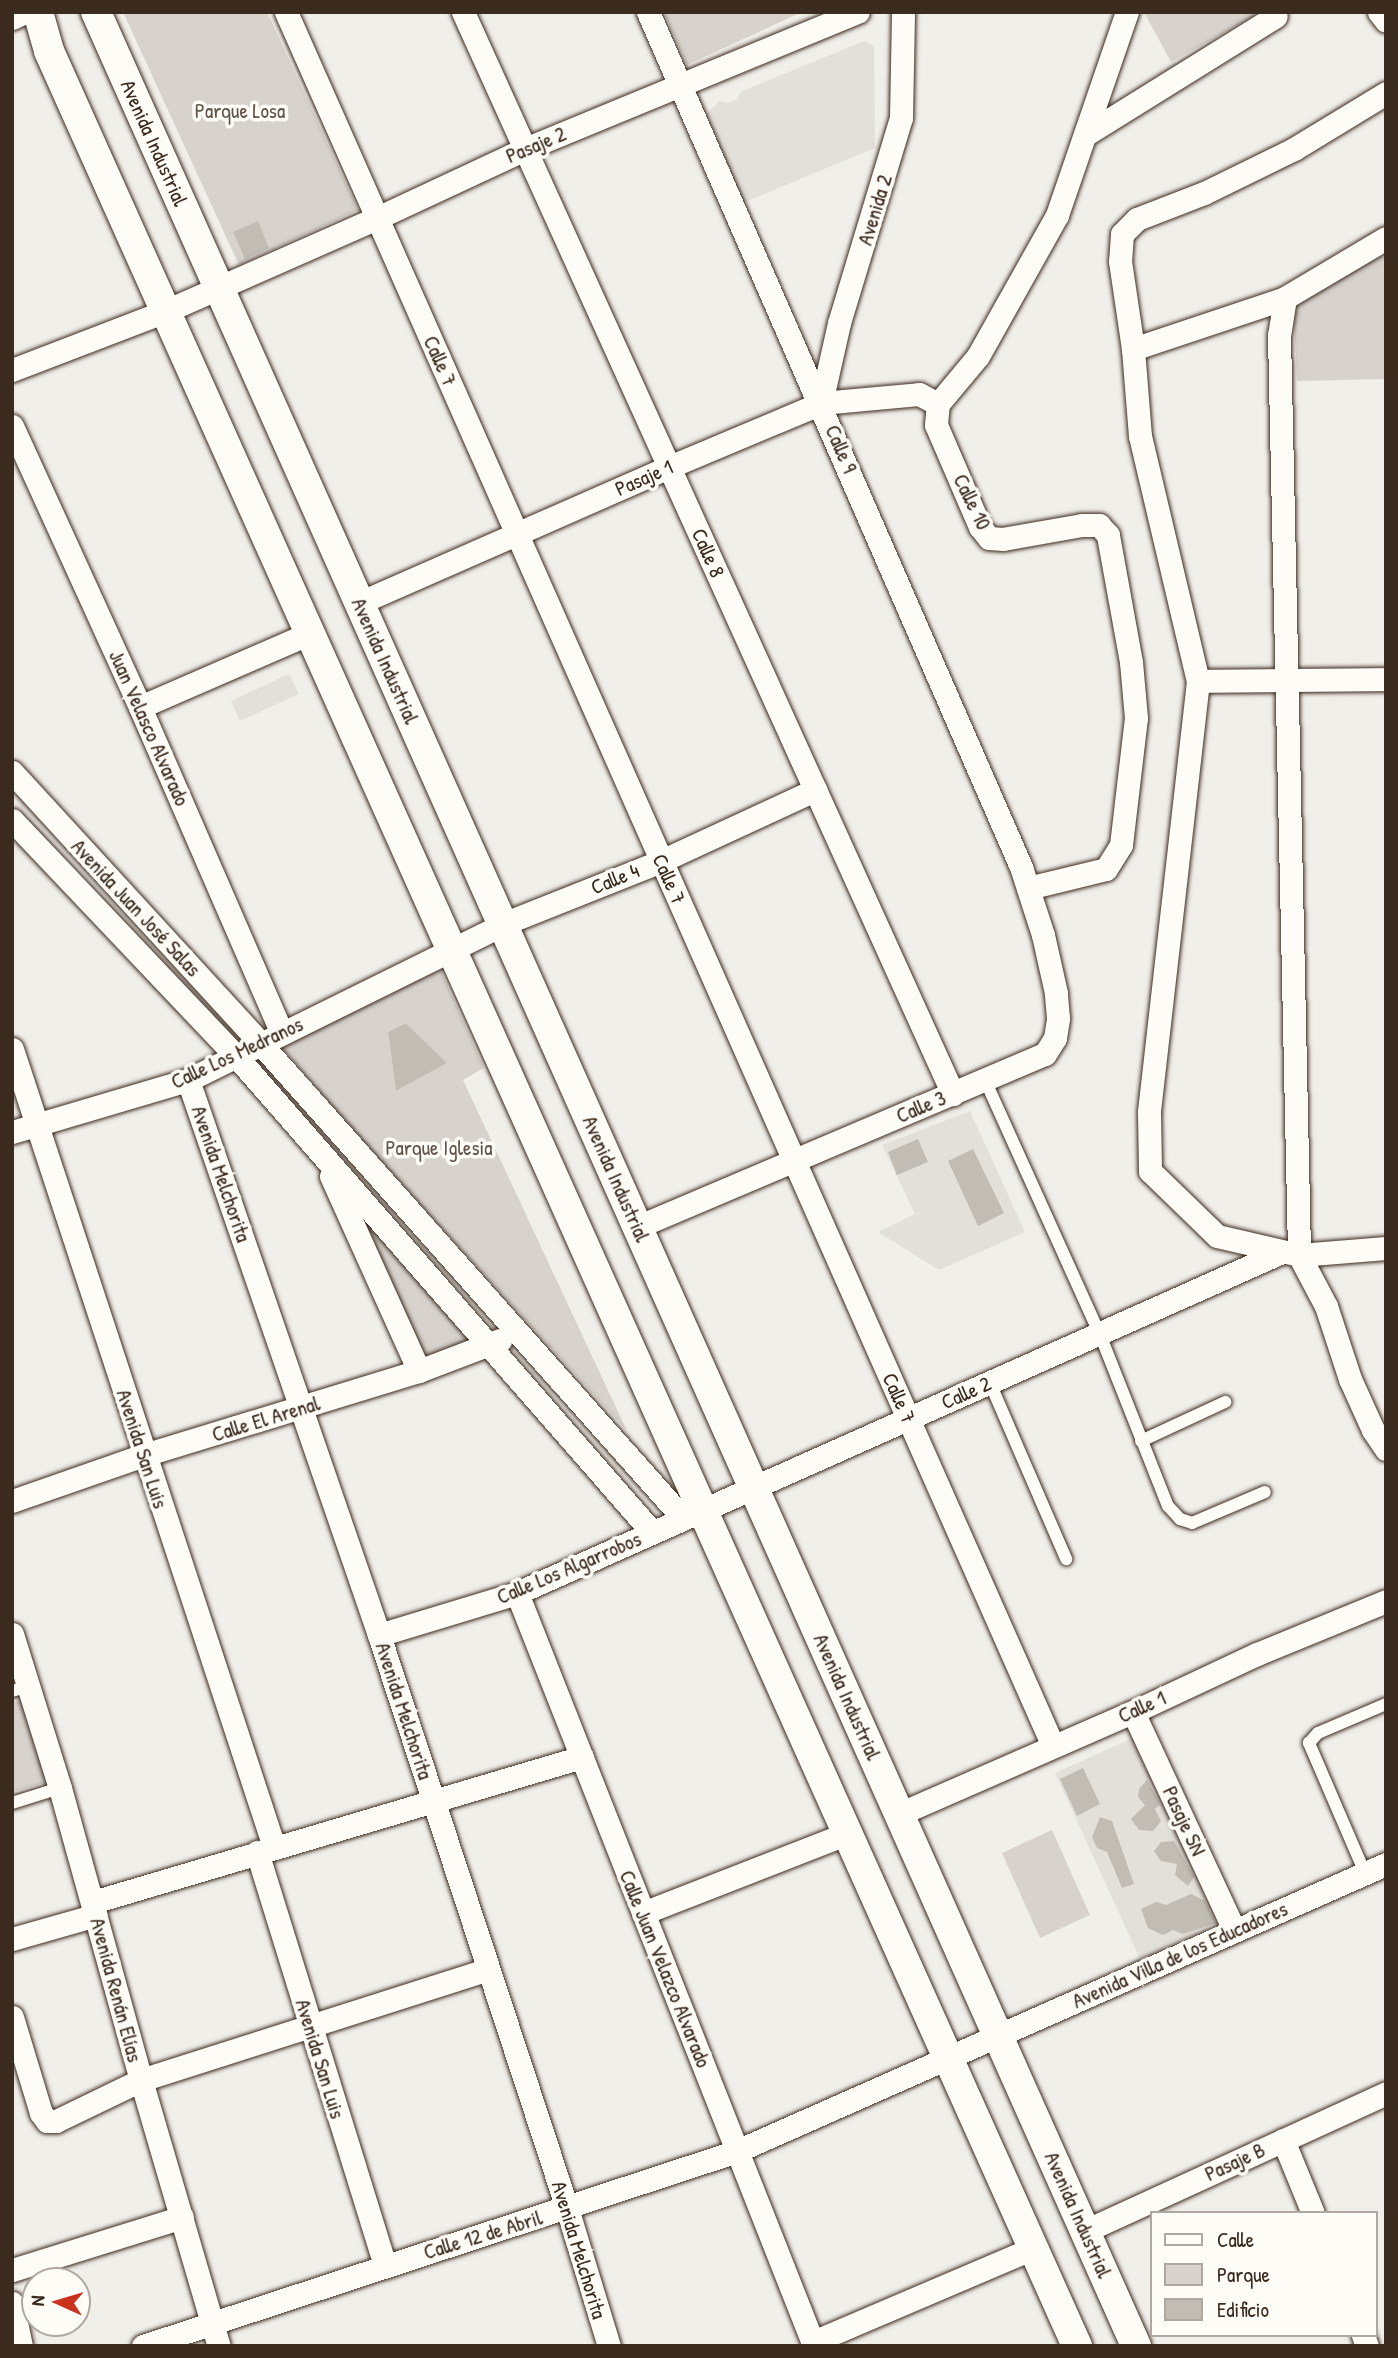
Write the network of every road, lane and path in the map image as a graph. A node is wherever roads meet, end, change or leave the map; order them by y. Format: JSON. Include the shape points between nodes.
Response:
{"nodes":[{"id":1,"x":25,"y":12,"type":"edge"},
{"id":2,"x":38,"y":12,"type":"edge"},
{"id":3,"x":96,"y":12,"type":"edge"},
{"id":4,"x":286,"y":12,"type":"edge"},
{"id":5,"x":463,"y":12,"type":"edge"},
{"id":6,"x":648,"y":12,"type":"edge"},
{"id":7,"x":859,"y":12,"type":"edge"},
{"id":8,"x":903,"y":12,"type":"edge"},
{"id":9,"x":1127,"y":12,"type":"edge"},
{"id":10,"x":1380,"y":12,"type":"edge"},
{"id":11,"x":1276,"y":16,"type":"dead end"},
{"id":12,"x":12,"y":18,"type":"edge"},
{"id":13,"x":1386,"y":21,"type":"edge"},
{"id":14,"x":680,"y":85,"type":"junction"},
{"id":15,"x":1386,"y":93,"type":"edge"},
{"id":16,"x":1088,"y":133,"type":"junction"},
{"id":17,"x":525,"y":149,"type":"junction"},
{"id":18,"x":377,"y":218,"type":"junction"},
{"id":19,"x":1386,"y":238,"type":"edge"},
{"id":20,"x":218,"y":286,"type":"junction"},
{"id":21,"x":1285,"y":298,"type":"junction"},
{"id":22,"x":166,"y":311,"type":"junction"},
{"id":23,"x":1133,"y":349,"type":"junction"},
{"id":24,"x":12,"y":370,"type":"edge"},
{"id":25,"x":821,"y":403,"type":"junction"},
{"id":26,"x":938,"y":404,"type":"junction"},
{"id":27,"x":12,"y":426,"type":"edge"},
{"id":28,"x":669,"y":467,"type":"junction"},
{"id":29,"x":517,"y":535,"type":"junction"},
{"id":30,"x":359,"y":603,"type":"junction"},
{"id":31,"x":310,"y":633,"type":"junction"},
{"id":32,"x":1386,"y":679,"type":"edge"},
{"id":33,"x":1286,"y":680,"type":"junction"},
{"id":34,"x":1198,"y":681,"type":"junction"},
{"id":35,"x":141,"y":707,"type":"junction"},
{"id":36,"x":12,"y":772,"type":"edge"},
{"id":37,"x":815,"y":790,"type":"junction"},
{"id":38,"x":12,"y":820,"type":"edge"},
{"id":39,"x":661,"y":860,"type":"junction"},
{"id":40,"x":94,"y":862,"type":"junction"},
{"id":41,"x":72,"y":884,"type":"junction"},
{"id":42,"x":1028,"y":888,"type":"junction"},
{"id":43,"x":503,"y":924,"type":"junction"},
{"id":44,"x":452,"y":949,"type":"junction"},
{"id":45,"x":281,"y":1032,"type":"junction"},
{"id":46,"x":260,"y":1043,"type":"junction"},
{"id":47,"x":12,"y":1049,"type":"edge"},
{"id":48,"x":236,"y":1056,"type":"junction"},
{"id":49,"x":188,"y":1080,"type":"junction"},
{"id":50,"x":985,"y":1080,"type":"junction"},
{"id":51,"x":953,"y":1094,"type":"junction"},
{"id":52,"x":37,"y":1124,"type":"junction"},
{"id":53,"x":12,"y":1132,"type":"edge"},
{"id":54,"x":320,"y":1152,"type":"junction"},
{"id":55,"x":794,"y":1161,"type":"junction"},
{"id":56,"x":638,"y":1227,"type":"junction"},
{"id":57,"x":1386,"y":1248,"type":"edge"},
{"id":58,"x":1291,"y":1254,"type":"junction"},
{"id":59,"x":1098,"y":1332,"type":"junction"},
{"id":60,"x":519,"y":1333,"type":"junction"},
{"id":61,"x":488,"y":1345,"type":"junction"},
{"id":62,"x":419,"y":1371,"type":"junction"},
{"id":63,"x":990,"y":1382,"type":"junction"},
{"id":64,"x":1225,"y":1402,"type":"dead end"},
{"id":65,"x":303,"y":1408,"type":"junction"},
{"id":66,"x":908,"y":1419,"type":"junction"},
{"id":67,"x":1141,"y":1441,"type":"junction"},
{"id":68,"x":1386,"y":1449,"type":"edge"},
{"id":69,"x":144,"y":1455,"type":"junction"},
{"id":70,"x":754,"y":1487,"type":"junction"},
{"id":71,"x":1265,"y":1492,"type":"dead end"},
{"id":72,"x":12,"y":1501,"type":"edge"},
{"id":73,"x":693,"y":1514,"type":"junction"},
{"id":74,"x":652,"y":1532,"type":"junction"},
{"id":75,"x":1066,"y":1559,"type":"dead end"},
{"id":76,"x":517,"y":1592,"type":"junction"},
{"id":77,"x":1386,"y":1601,"type":"edge"},
{"id":78,"x":12,"y":1634,"type":"edge"},
{"id":79,"x":379,"y":1635,"type":"junction"},
{"id":80,"x":21,"y":1688,"type":"edge"},
{"id":81,"x":1386,"y":1704,"type":"edge"},
{"id":82,"x":1133,"y":1712,"type":"junction"},
{"id":83,"x":1053,"y":1746,"type":"junction"},
{"id":84,"x":582,"y":1757,"type":"junction"},
{"id":85,"x":60,"y":1788,"type":"junction"},
{"id":86,"x":434,"y":1801,"type":"junction"},
{"id":87,"x":12,"y":1803,"type":"edge"},
{"id":88,"x":899,"y":1814,"type":"junction"},
{"id":89,"x":848,"y":1833,"type":"junction"},
{"id":90,"x":265,"y":1850,"type":"junction"},
{"id":91,"x":1375,"y":1868,"type":"edge"},
{"id":92,"x":95,"y":1909,"type":"junction"},
{"id":93,"x":643,"y":1913,"type":"junction"},
{"id":94,"x":1234,"y":1930,"type":"junction"},
{"id":95,"x":12,"y":1939,"type":"edge"},
{"id":96,"x":488,"y":1969,"type":"junction"},
{"id":97,"x":12,"y":2017,"type":"edge"},
{"id":98,"x":309,"y":2027,"type":"junction"},
{"id":99,"x":16,"y":2044,"type":"edge"},
{"id":100,"x":973,"y":2047,"type":"junction"},
{"id":101,"x":141,"y":2080,"type":"junction"},
{"id":102,"x":1386,"y":2093,"type":"edge"},
{"id":103,"x":1283,"y":2140,"type":"junction"},
{"id":104,"x":737,"y":2151,"type":"junction"},
{"id":105,"x":568,"y":2208,"type":"junction"},
{"id":106,"x":1312,"y":2211,"type":"edge"},
{"id":107,"x":181,"y":2217,"type":"junction"},
{"id":108,"x":1085,"y":2231,"type":"junction"},
{"id":109,"x":1033,"y":2248,"type":"junction"},
{"id":110,"x":386,"y":2266,"type":"junction"},
{"id":111,"x":12,"y":2270,"type":"edge"},
{"id":112,"x":12,"y":2303,"type":"edge"},
{"id":113,"x":213,"y":2323,"type":"junction"},
{"id":114,"x":813,"y":2344,"type":"edge"},
{"id":115,"x":21,"y":2346,"type":"edge"},
{"id":116,"x":143,"y":2346,"type":"edge"},
{"id":117,"x":219,"y":2346,"type":"edge"},
{"id":118,"x":609,"y":2346,"type":"edge"},
{"id":119,"x":1077,"y":2346,"type":"edge"},
{"id":120,"x":1136,"y":2346,"type":"edge"}],
"edges":[{"from":1,"to":12,"type":"street"},
{"from":2,"to":22,"type":"street","name":"Avenida Industrial","via":[[49,51]]},
{"from":3,"to":20,"type":"street","name":"Avenida Industrial"},
{"from":4,"to":18,"type":"street","name":"Calle 7"},
{"from":5,"to":17,"type":"street","name":"Calle 8"},
{"from":6,"to":14,"type":"street","name":"Calle 9"},
{"from":7,"to":14,"type":"street","name":"Pasaje 2"},
{"from":8,"to":25,"type":"street","name":"Avenida 2","via":[[901,118],[839,323]]},
{"from":9,"to":16,"type":"street"},
{"from":10,"to":13,"type":"street"},
{"from":11,"to":16,"type":"street"},
{"from":14,"to":17,"type":"street","name":"Pasaje 2"},
{"from":14,"to":25,"type":"street","name":"Calle 9"},
{"from":15,"to":23,"type":"street","via":[[1283,154],[1205,193],[1137,219],[1122,234],[1121,261]]},
{"from":16,"to":26,"type":"street","via":[[1051,226],[978,356]]},
{"from":17,"to":18,"type":"street","name":"Pasaje 2"},
{"from":17,"to":28,"type":"street","name":"Calle 8"},
{"from":18,"to":20,"type":"street","name":"Pasaje 2"},
{"from":18,"to":29,"type":"street","name":"Calle 7"},
{"from":19,"to":21,"type":"street"},
{"from":20,"to":22,"type":"street","name":"Pasaje 2"},
{"from":20,"to":30,"type":"street","name":"Avenida Industrial"},
{"from":21,"to":23,"type":"street"},
{"from":21,"to":33,"type":"street","via":[[1279,335]]},
{"from":22,"to":24,"type":"street","name":"Pasaje 2"},
{"from":22,"to":31,"type":"street","name":"Avenida Industrial"},
{"from":23,"to":34,"type":"street","via":[[1140,436]]},
{"from":25,"to":26,"type":"street","name":"Pasaje 1","via":[[919,394]]},
{"from":25,"to":28,"type":"street","name":"Pasaje 1"},
{"from":25,"to":42,"type":"street","name":"Calle 9"},
{"from":26,"to":42,"type":"street","name":"Calle 10","via":[[936,425],[989,538],[1099,525],[1108,535],[1131,662],[1136,718],[1121,845],[1106,869]]},
{"from":27,"to":35,"type":"street","name":"Juan Velasco Alvarado"},
{"from":28,"to":29,"type":"street","name":"Pasaje 1"},
{"from":28,"to":37,"type":"street","name":"Calle 8"},
{"from":29,"to":30,"type":"street","name":"Pasaje 1"},
{"from":29,"to":39,"type":"street","name":"Calle 7"},
{"from":30,"to":43,"type":"street","name":"Avenida Industrial"},
{"from":31,"to":35,"type":"street"},
{"from":31,"to":44,"type":"street","name":"Avenida Industrial"},
{"from":32,"to":33,"type":"street"},
{"from":33,"to":34,"type":"street"},
{"from":33,"to":58,"type":"street"},
{"from":34,"to":58,"type":"street","via":[[1149,1112],[1150,1171],[1217,1236]]},
{"from":35,"to":45,"type":"street","name":"Juan Velasco Alvarado"},
{"from":36,"to":40,"type":"street","name":"Avenida Juan José Salas"},
{"from":37,"to":39,"type":"street","name":"Calle 4"},
{"from":37,"to":51,"type":"street","name":"Calle 8"},
{"from":38,"to":41,"type":"street","name":"Avenida Juan José Salas"},
{"from":39,"to":43,"type":"street","name":"Calle 4"},
{"from":39,"to":55,"type":"street","name":"Calle 7"},
{"from":40,"to":41,"type":"street"},
{"from":40,"to":46,"type":"street","name":"Avenida Juan José Salas"},
{"from":41,"to":48,"type":"street","name":"Avenida Juan José Salas"},
{"from":42,"to":50,"type":"street","name":"Calle 3","via":[[1056,993],[1055,1038],[1045,1055]]},
{"from":43,"to":44,"type":"street","name":"Calle 4"},
{"from":43,"to":56,"type":"street","name":"Avenida Industrial"},
{"from":44,"to":45,"type":"street","name":"Calle Los Medranos"},
{"from":44,"to":73,"type":"street","name":"Avenida Industrial"},
{"from":45,"to":46,"type":"street","name":"Calle Los Medranos"},
{"from":46,"to":48,"type":"street","name":"Calle Los Medranos"},
{"from":46,"to":60,"type":"street","name":"Avenida Juan José Salas"},
{"from":47,"to":52,"type":"street","name":"Avenida San Luis"},
{"from":48,"to":49,"type":"street","name":"Calle Los Medranos"},
{"from":48,"to":54,"type":"street","name":"Avenida Juan José Salas"},
{"from":49,"to":52,"type":"street","name":"Calle Los Medranos"},
{"from":49,"to":65,"type":"street","name":"Avenida Melchorita"},
{"from":50,"to":51,"type":"street","name":"Calle 3"},
{"from":50,"to":59,"type":"lane"},
{"from":51,"to":55,"type":"street","name":"Calle 3"},
{"from":52,"to":53,"type":"street","name":"Calle Los Medranos"},
{"from":52,"to":69,"type":"street","name":"Avenida San Luis"},
{"from":54,"to":61,"type":"street","name":"Avenida Juan José Salas"},
{"from":54,"to":62,"type":"street"},
{"from":55,"to":56,"type":"street","name":"Calle 3"},
{"from":55,"to":66,"type":"street","name":"Calle 7"},
{"from":56,"to":70,"type":"street","name":"Avenida Industrial"},
{"from":57,"to":58,"type":"street"},
{"from":58,"to":59,"type":"street","name":"Calle 2"},
{"from":58,"to":68,"type":"street","via":[[1326,1306],[1355,1389]]},
{"from":59,"to":63,"type":"street","name":"Calle 2"},
{"from":59,"to":67,"type":"lane"},
{"from":60,"to":61,"type":"street","name":"Calle El Arenal"},
{"from":60,"to":73,"type":"street","name":"Avenida Juan José Salas"},
{"from":61,"to":62,"type":"street","name":"Calle El Arenal"},
{"from":61,"to":74,"type":"street","name":"Avenida Juan José Salas"},
{"from":62,"to":65,"type":"street","name":"Calle El Arenal"},
{"from":63,"to":66,"type":"street","name":"Calle 2"},
{"from":63,"to":75,"type":"lane"},
{"from":64,"to":67,"type":"lane"},
{"from":65,"to":69,"type":"street","name":"Calle El Arenal"},
{"from":65,"to":79,"type":"street","name":"Avenida Melchorita"},
{"from":66,"to":70,"type":"street","name":"Calle 2"},
{"from":66,"to":83,"type":"street","name":"Calle 7"},
{"from":67,"to":71,"type":"lane","via":[[1168,1506],[1180,1519],[1192,1523]]},
{"from":69,"to":72,"type":"street","name":"Calle El Arenal"},
{"from":69,"to":90,"type":"street","name":"Avenida San Luis"},
{"from":70,"to":73,"type":"street","name":"Calle Los Algarrobos"},
{"from":70,"to":88,"type":"street","name":"Avenida Industrial"},
{"from":73,"to":74,"type":"street","name":"Calle Los Algarrobos"},
{"from":73,"to":89,"type":"street","name":"Avenida Industrial"},
{"from":74,"to":76,"type":"street","name":"Calle Los Algarrobos"},
{"from":76,"to":79,"type":"street","name":"Calle Los Algarrobos"},
{"from":76,"to":84,"type":"street","name":"Calle Juan Velazco Alvarado"},
{"from":77,"to":82,"type":"street","name":"Calle 1"},
{"from":78,"to":80,"type":"street","name":"Avenida Renán Elías"},
{"from":79,"to":86,"type":"street","name":"Avenida Melchorita"},
{"from":80,"to":85,"type":"street","name":"Avenida Renán Elías"},
{"from":81,"to":91,"type":"lane","via":[[1318,1733],[1309,1743]]},
{"from":82,"to":83,"type":"street","name":"Calle 1"},
{"from":82,"to":94,"type":"street","name":"Pasaje SN"},
{"from":83,"to":88,"type":"street","name":"Calle 1"},
{"from":84,"to":86,"type":"street"},
{"from":84,"to":93,"type":"street","name":"Calle Juan Velazco Alvarado"},
{"from":85,"to":87,"type":"lane"},
{"from":85,"to":92,"type":"street","name":"Avenida Renán Elías"},
{"from":86,"to":90,"type":"street"},
{"from":86,"to":96,"type":"street","name":"Avenida Melchorita"},
{"from":88,"to":100,"type":"street","name":"Avenida Industrial"},
{"from":89,"to":93,"type":"street"},
{"from":89,"to":100,"type":"street","name":"Avenida Industrial"},
{"from":90,"to":92,"type":"street"},
{"from":90,"to":98,"type":"street","name":"Avenida San Luis"},
{"from":91,"to":94,"type":"street","name":"Avenida Villa de los Educadores"},
{"from":92,"to":95,"type":"street"},
{"from":92,"to":101,"type":"street","name":"Avenida Renán Elías"},
{"from":93,"to":104,"type":"street","name":"Calle Juan Velazco Alvarado"},
{"from":94,"to":100,"type":"street","name":"Avenida Villa de los Educadores"},
{"from":96,"to":98,"type":"street"},
{"from":96,"to":105,"type":"street","name":"Avenida Melchorita"},
{"from":97,"to":99,"type":"street"},
{"from":98,"to":101,"type":"street"},
{"from":98,"to":110,"type":"street","name":"Avenida San Luis"},
{"from":99,"to":101,"type":"street","via":[[47,2121],[56,2121]]},
{"from":100,"to":104,"type":"street","name":"Calle 12 de Abril"},
{"from":100,"to":108,"type":"street","name":"Avenida Industrial"},
{"from":100,"to":109,"type":"street","name":"Avenida Industrial"},
{"from":101,"to":107,"type":"street","name":"Avenida Renán Elías"},
{"from":102,"to":103,"type":"street","name":"Pasaje B"},
{"from":103,"to":106,"type":"street"},
{"from":103,"to":108,"type":"street","name":"Pasaje B"},
{"from":104,"to":105,"type":"street","name":"Calle 12 de Abril"},
{"from":104,"to":114,"type":"street","name":"Calle Juan Velazco Alvarado"},
{"from":105,"to":110,"type":"street","name":"Calle 12 de Abril"},
{"from":105,"to":118,"type":"street","name":"Avenida Melchorita"},
{"from":107,"to":111,"type":"street"},
{"from":107,"to":113,"type":"street","name":"Avenida Renán Elías"},
{"from":108,"to":120,"type":"street","name":"Avenida Industrial"},
{"from":109,"to":114,"type":"street"},
{"from":109,"to":119,"type":"street","name":"Avenida Industrial"},
{"from":110,"to":113,"type":"street","name":"Calle 12 de Abril"},
{"from":112,"to":115,"type":"street"},
{"from":113,"to":116,"type":"street","name":"Calle 12 de Abril"},
{"from":113,"to":117,"type":"street","name":"Avenida Renán Elías"}]}
